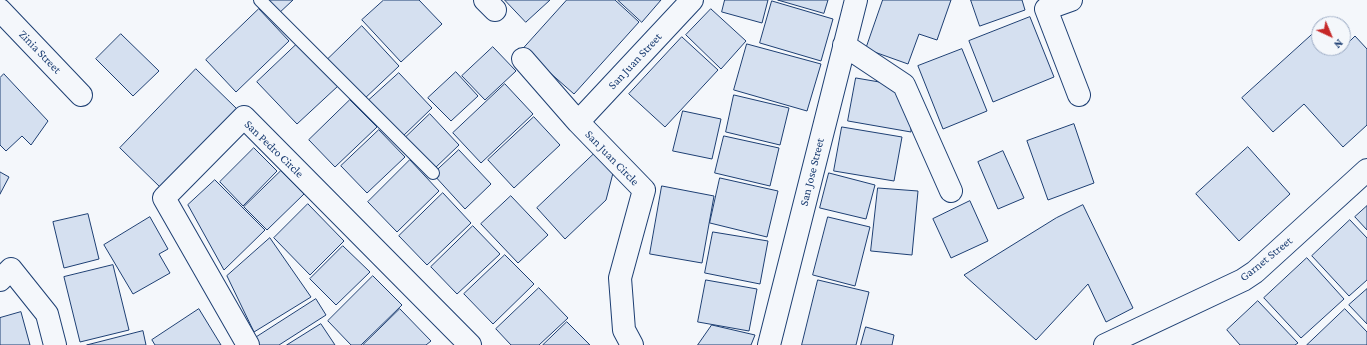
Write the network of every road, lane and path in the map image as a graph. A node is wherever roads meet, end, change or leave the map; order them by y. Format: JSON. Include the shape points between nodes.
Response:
{"nodes":[{"id":1,"x":260,"y":0,"type":"edge"},
{"id":2,"x":692,"y":0,"type":"edge"},
{"id":3,"x":856,"y":0,"type":"edge"},
{"id":4,"x":1072,"y":0,"type":"edge"},
{"id":5,"x":0,"y":10,"type":"edge"},
{"id":6,"x":844,"y":45,"type":"junction"},
{"id":7,"x":523,"y":59,"type":"dead end"},
{"id":8,"x":81,"y":94,"type":"dead end"},
{"id":9,"x":1079,"y":95,"type":"dead end"},
{"id":10,"x":578,"y":122,"type":"junction"},
{"id":11,"x":1367,"y":170,"type":"edge"},
{"id":12,"x":433,"y":173,"type":"dead end"},
{"id":13,"x":951,"y":191,"type":"dead end"},
{"id":14,"x":5,"y":275,"type":"edge"},
{"id":15,"x":775,"y":339,"type":"edge"},
{"id":16,"x":55,"y":345,"type":"edge"},
{"id":17,"x":248,"y":345,"type":"edge"},
{"id":18,"x":470,"y":345,"type":"edge"},
{"id":19,"x":632,"y":345,"type":"edge"},
{"id":20,"x":1105,"y":345,"type":"edge"}],
"edges":[{"from":1,"to":12,"type":"lane"},
{"from":2,"to":10,"type":"street","name":"San Juan Street"},
{"from":3,"to":6,"type":"street","name":"San Jose Street"},
{"from":4,"to":9,"type":"street","via":[[1046,9]]},
{"from":5,"to":8,"type":"street","name":"Zinia Street"},
{"from":6,"to":13,"type":"street","via":[[904,84]]},
{"from":6,"to":15,"type":"street","name":"San Jose Street"},
{"from":7,"to":10,"type":"street","name":"San Juan Circle"},
{"from":10,"to":19,"type":"street","name":"San Juan Circle","via":[[644,190],[620,278],[624,330]]},
{"from":11,"to":20,"type":"street","name":"Garnet Street","via":[[1255,272]]},
{"from":14,"to":16,"type":"street","via":[[47,314]]},
{"from":17,"to":18,"type":"street","name":"San Pedro Circle","via":[[164,198],[244,117]]}]}
